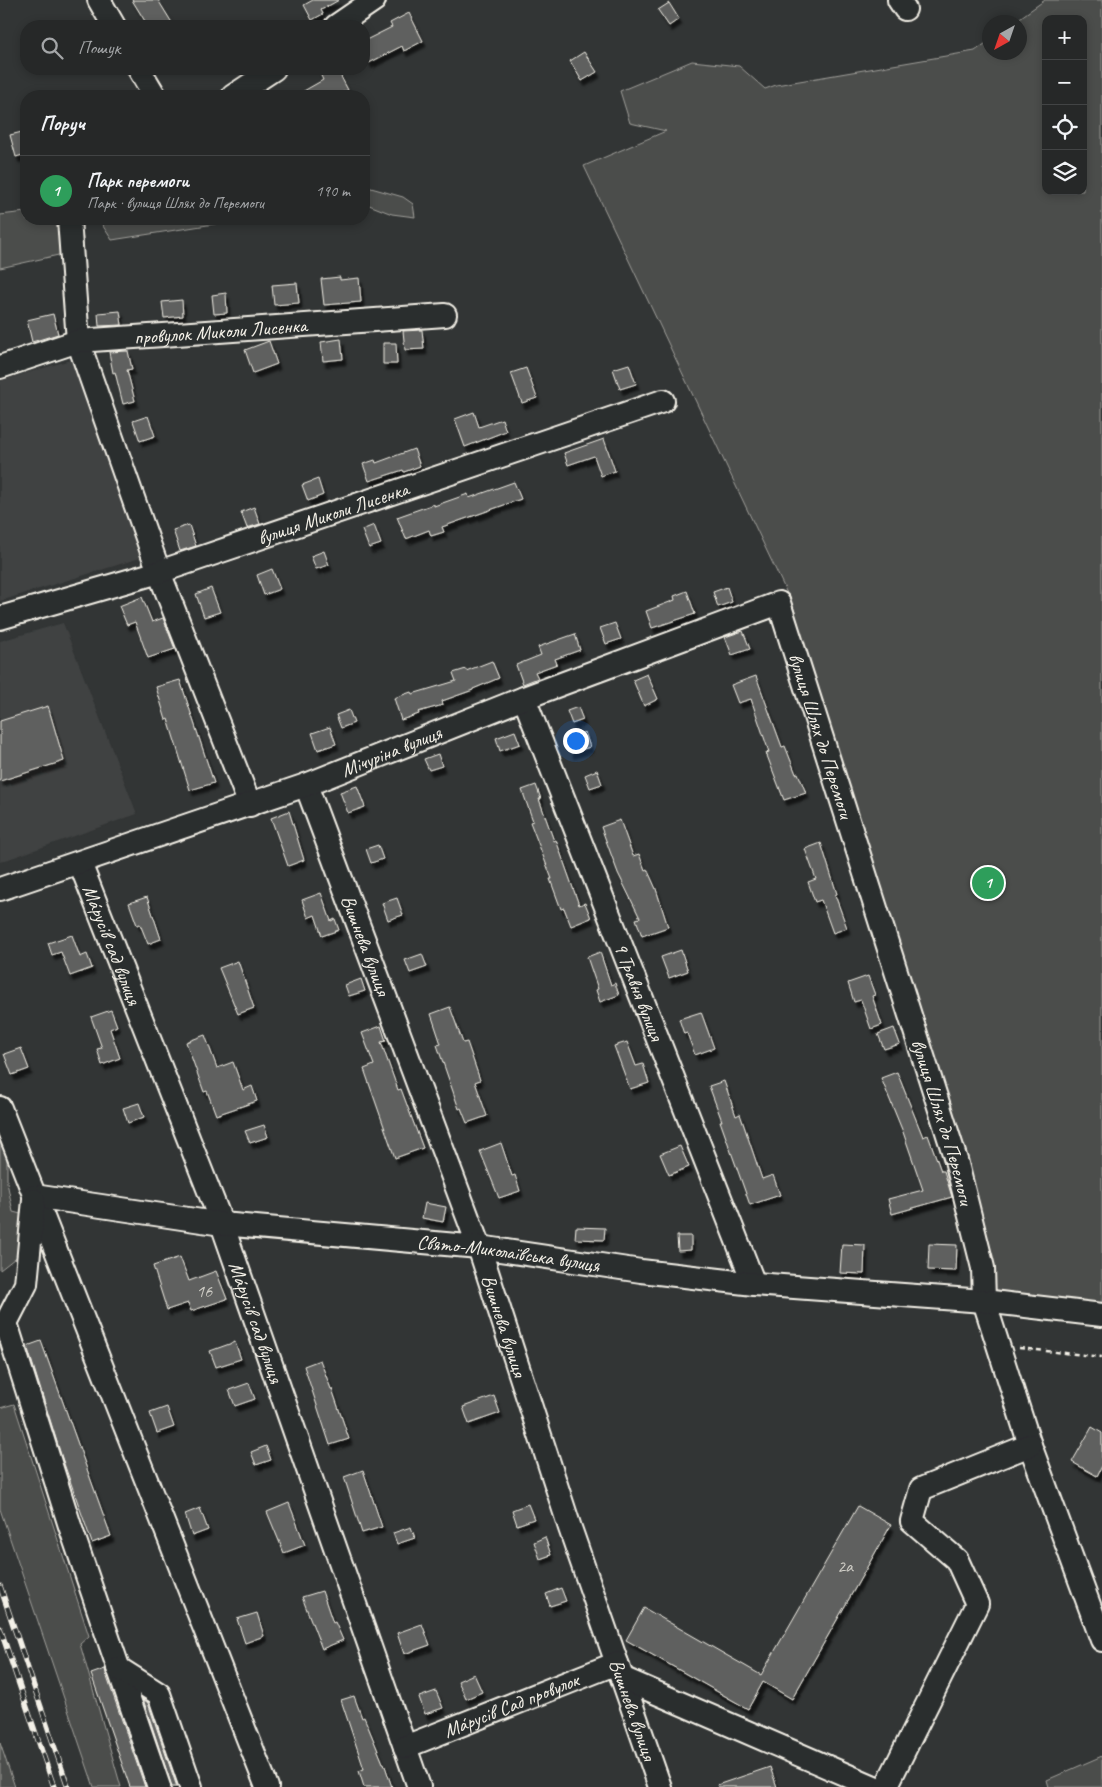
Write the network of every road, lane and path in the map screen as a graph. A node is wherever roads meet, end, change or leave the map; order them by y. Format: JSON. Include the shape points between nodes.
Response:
{"nodes":[{"id":1,"x":99,"y":0,"type":"edge"},
{"id":2,"x":374,"y":0,"type":"edge"},
{"id":3,"x":111,"y":20,"type":"edge"},
{"id":4,"x":345,"y":20,"type":"edge"},
{"id":5,"x":143,"y":75,"type":"edge"},
{"id":6,"x":265,"y":75,"type":"edge"},
{"id":7,"x":151,"y":90,"type":"edge"},
{"id":8,"x":242,"y":90,"type":"edge"},
{"id":9,"x":69,"y":225,"type":"edge"},
{"id":10,"x":445,"y":315,"type":"dead end"},
{"id":11,"x":78,"y":341,"type":"junction"},
{"id":12,"x":0,"y":367,"type":"edge"},
{"id":13,"x":663,"y":401,"type":"dead end"},
{"id":14,"x":159,"y":572,"type":"junction"},
{"id":15,"x":779,"y":603,"type":"joint"},
{"id":16,"x":0,"y":618,"type":"edge"},
{"id":17,"x":524,"y":698,"type":"junction"},
{"id":18,"x":306,"y":785,"type":"junction"},
{"id":19,"x":250,"y":805,"type":"junction"},
{"id":20,"x":80,"y":862,"type":"junction"},
{"id":21,"x":0,"y":889,"type":"edge"},
{"id":22,"x":0,"y":1108,"type":"edge"},
{"id":23,"x":34,"y":1196,"type":"junction"},
{"id":24,"x":222,"y":1224,"type":"junction"},
{"id":25,"x":479,"y":1247,"type":"junction"},
{"id":26,"x":754,"y":1284,"type":"junction"},
{"id":27,"x":984,"y":1301,"type":"junction"},
{"id":28,"x":1102,"y":1314,"type":"edge"},
{"id":29,"x":998,"y":1346,"type":"junction"},
{"id":30,"x":1102,"y":1357,"type":"edge"},
{"id":31,"x":1030,"y":1445,"type":"junction"},
{"id":32,"x":1102,"y":1640,"type":"edge"},
{"id":33,"x":118,"y":1668,"type":"junction"},
{"id":34,"x":619,"y":1670,"type":"junction"},
{"id":35,"x":405,"y":1746,"type":"junction"},
{"id":36,"x":159,"y":1787,"type":"edge"},
{"id":37,"x":191,"y":1787,"type":"edge"},
{"id":38,"x":267,"y":1787,"type":"edge"},
{"id":39,"x":419,"y":1787,"type":"edge"},
{"id":40,"x":660,"y":1787,"type":"edge"},
{"id":41,"x":874,"y":1787,"type":"edge"},
{"id":42,"x":886,"y":1787,"type":"edge"}],
"edges":[{"from":1,"to":3,"type":"street"},
{"from":2,"to":4,"type":"street"},
{"from":5,"to":7,"type":"street"},
{"from":6,"to":8,"type":"street"},
{"from":9,"to":11,"type":"street"},
{"from":10,"to":11,"type":"street","name":"провулок Миколи Лисенка"},
{"from":11,"to":12,"type":"street","name":"провулок Миколи Лисенка"},
{"from":11,"to":14,"type":"street"},
{"from":13,"to":14,"type":"street","name":"вулиця Миколи Лисенка"},
{"from":14,"to":16,"type":"street","name":"вулиця Миколи Лисенка"},
{"from":14,"to":19,"type":"street"},
{"from":15,"to":17,"type":"street","name":"Мічуріна вулиця"},
{"from":15,"to":27,"type":"street","name":"вулиця Шлях до Перемоги","via":[[956,1160],[984,1268]]},
{"from":17,"to":18,"type":"street","name":"Мічуріна вулиця"},
{"from":17,"to":26,"type":"street","name":"9 Травня вулиця"},
{"from":18,"to":19,"type":"street","name":"Мічуріна вулиця"},
{"from":18,"to":25,"type":"street","name":"Вишнева вулиця"},
{"from":19,"to":20,"type":"street","name":"Мічуріна вулиця"},
{"from":20,"to":21,"type":"street","name":"Мічуріна вулиця"},
{"from":20,"to":24,"type":"street","name":"Мáрусів сад вулиця"},
{"from":22,"to":23,"type":"street"},
{"from":23,"to":24,"type":"street","name":"Свято-Миколаївська вулиця"},
{"from":23,"to":33,"type":"street","via":[[26,1284],[6,1323]]},
{"from":23,"to":38,"type":"street"},
{"from":24,"to":25,"type":"street","name":"Свято-Миколаївська вулиця"},
{"from":24,"to":35,"type":"street","name":"Мáрусів сад вулиця"},
{"from":25,"to":26,"type":"street","name":"Свято-Миколаївська вулиця"},
{"from":25,"to":34,"type":"street","name":"Вишнева вулиця"},
{"from":26,"to":27,"type":"street","name":"Свято-Миколаївська вулиця"},
{"from":27,"to":28,"type":"street","name":"Свято-Миколаївська вулиця"},
{"from":27,"to":29,"type":"street","name":"вулиця Шлях до Перемоги"},
{"from":29,"to":30,"type":"path"},
{"from":29,"to":31,"type":"street","name":"вулиця Шлях до Перемоги"},
{"from":31,"to":32,"type":"street","name":"вулиця Шлях до Перемоги"},
{"from":31,"to":42,"type":"street","via":[[921,1489],[912,1521],[957,1560],[977,1604]]},
{"from":33,"to":36,"type":"street"},
{"from":33,"to":37,"type":"street","via":[[158,1694]]},
{"from":34,"to":35,"type":"street","name":"Мáрусів Сад провулок"},
{"from":34,"to":40,"type":"street","name":"Вишнева вулиця"},
{"from":34,"to":41,"type":"street"},
{"from":35,"to":39,"type":"street","name":"Мáрусів сад вулиця"}]}
